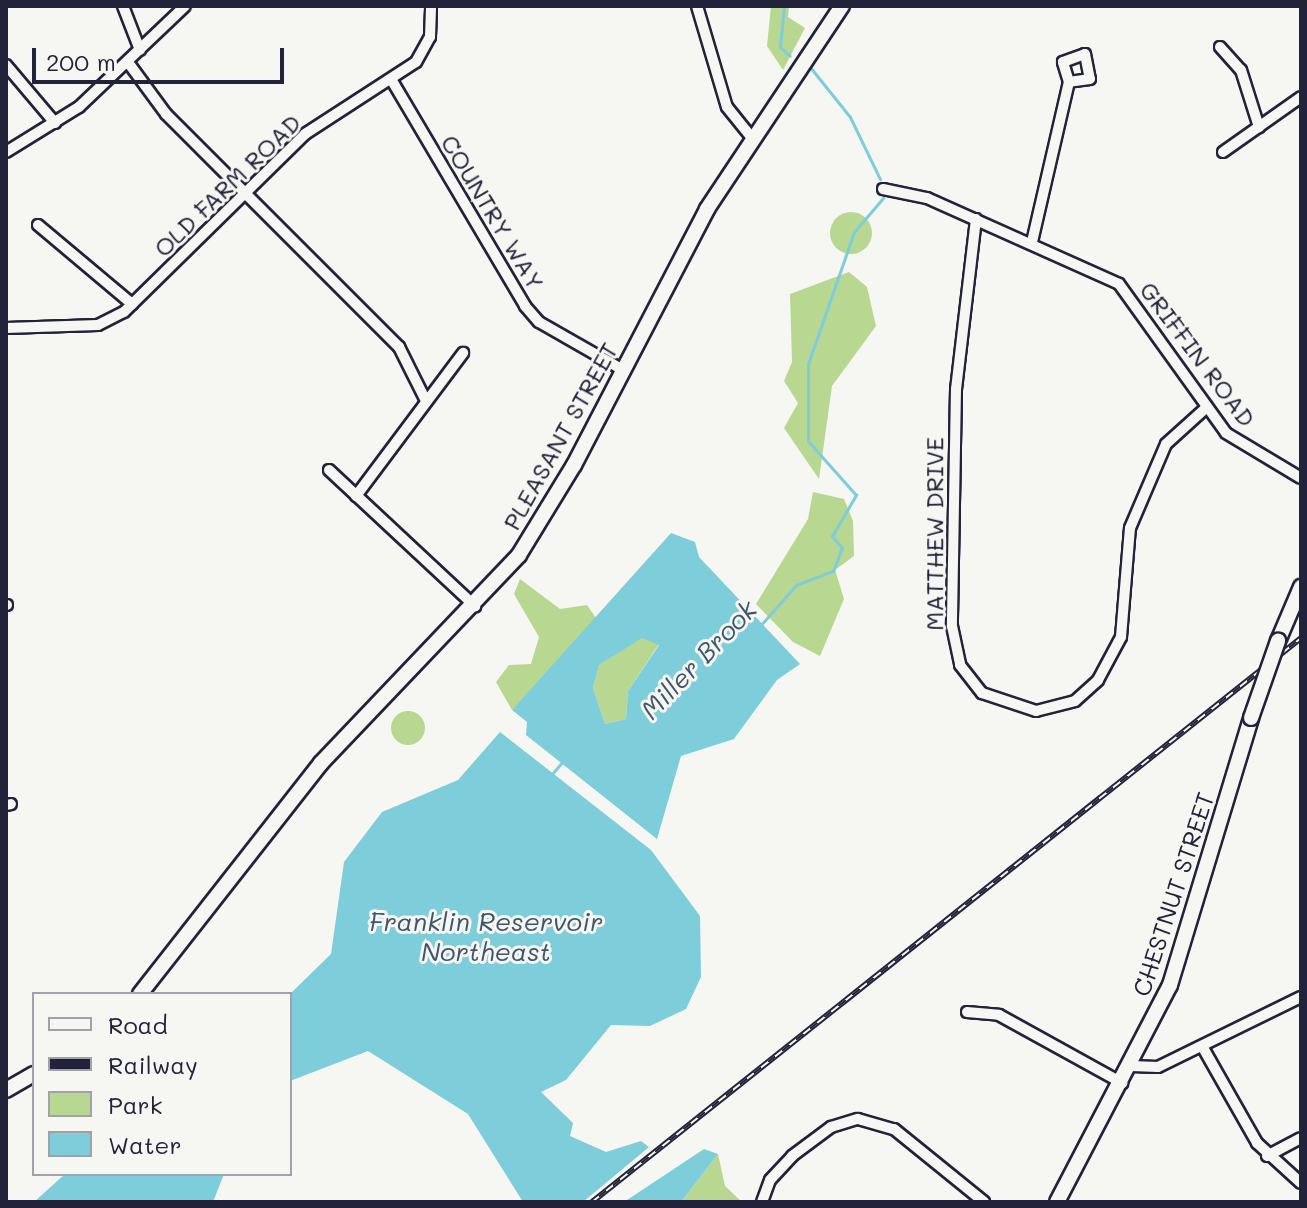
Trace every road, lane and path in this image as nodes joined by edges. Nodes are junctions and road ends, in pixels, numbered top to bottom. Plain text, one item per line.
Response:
1 (123, 6) edge
2 (185, 6) edge
3 (431, 6) edge
4 (697, 6) edge
5 (842, 6) edge
6 (1220, 47) dead end
7 (140, 50) junction
8 (6, 65) edge
9 (130, 65) junction
10 (391, 79) junction
11 (1069, 82) dead end
12 (1301, 97) edge
13 (55, 123) junction
14 (1259, 127) junction
15 (751, 137) junction
16 (6, 152) edge
17 (1223, 152) dead end
18 (883, 189) dead end
19 (242, 193) junction
20 (976, 219) junction
21 (38, 225) dead end
22 (1032, 242) junction
23 (132, 304) junction
24 (6, 328) edge
25 (463, 353) dead end
26 (623, 370) junction
27 (426, 401) junction
28 (1207, 407) junction
29 (329, 470) dead end
30 (1301, 478) edge
31 (356, 496) junction
32 (1301, 587) edge
33 (475, 606) junction
34 (142, 992) edge
35 (1301, 997) edge
36 (967, 1012) dead end
37 (1202, 1046) junction
38 (1131, 1066) junction
39 (32, 1075) edge
40 (1122, 1083) junction
41 (6, 1090) edge
42 (1301, 1138) edge
43 (1267, 1156) junction
44 (1301, 1183) edge
45 (762, 1202) edge
46 (984, 1202) edge
47 (1057, 1202) edge

1 - 7 street
2 - 7 street
3 - 10 street, OLD FARM ROAD
4 - 15 street
5 - 15 street, PLEASANT STREET
6 - 14 street
7 - 9 street
8 - 13 street
9 - 13 street
9 - 19 street
10 - 19 street, OLD FARM ROAD
10 - 26 street, COUNTRY WAY
11 - 22 street
12 - 14 street
13 - 16 street
14 - 17 street
15 - 26 street, PLEASANT STREET
18 - 20 street, GRIFFIN ROAD
19 - 23 street, OLD FARM ROAD
19 - 27 street
20 - 22 street, GRIFFIN ROAD
20 - 28 street, MATTHEW DRIVE
21 - 23 street
22 - 28 street, GRIFFIN ROAD
23 - 24 street, OLD FARM ROAD
25 - 27 street
26 - 33 street, PLEASANT STREET
27 - 31 street
28 - 30 street, GRIFFIN ROAD
29 - 31 street
31 - 33 street
32 - 38 street, CHESTNUT STREET, bridge
33 - 34 street, PLEASANT STREET
35 - 37 street
36 - 40 street
37 - 38 street
37 - 43 street
38 - 40 street, CHESTNUT STREET
39 - 41 street
40 - 47 street, CHESTNUT STREET
42 - 43 street
43 - 44 street
45 - 46 street

